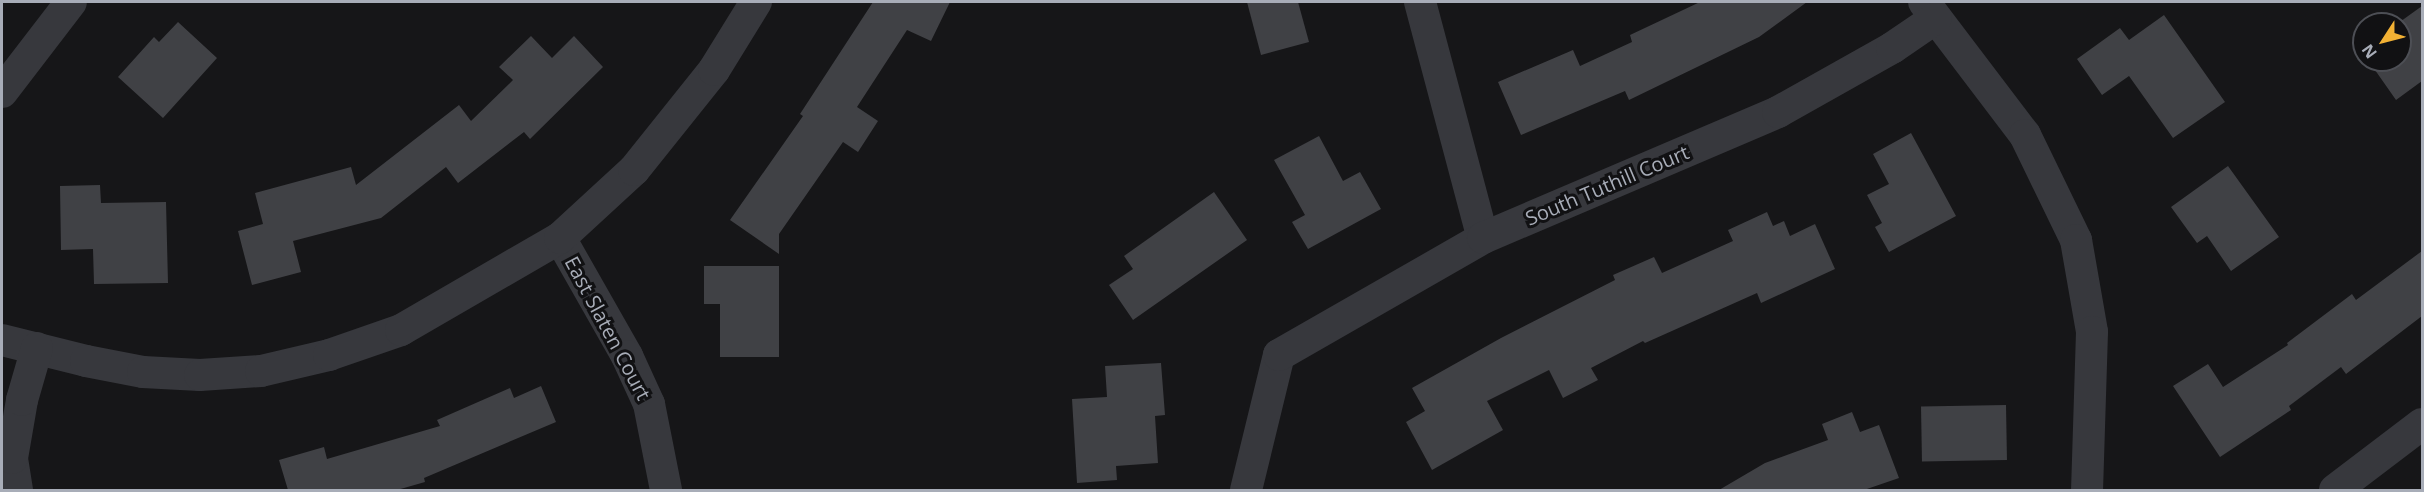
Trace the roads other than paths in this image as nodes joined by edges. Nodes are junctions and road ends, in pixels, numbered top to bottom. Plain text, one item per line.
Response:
1 (71, 2) edge
2 (756, 2) edge
3 (1420, 2) edge
4 (1930, 10) edge
5 (2, 92) edge
6 (1483, 237) junction
7 (560, 238) junction
8 (2, 340) edge
9 (37, 348) junction
10 (2422, 424) edge
11 (17, 490) edge
12 (666, 490) edge
13 (1246, 490) edge
14 (2087, 490) edge
15 (2335, 490) edge

1 - 5 street
2 - 7 street
3 - 6 street
4 - 6 street, South Tuthill Court
4 - 14 street
6 - 13 street, South Tuthill Court
7 - 9 street
7 - 12 street, East Slaten Court
8 - 9 street
9 - 11 street
10 - 15 street

